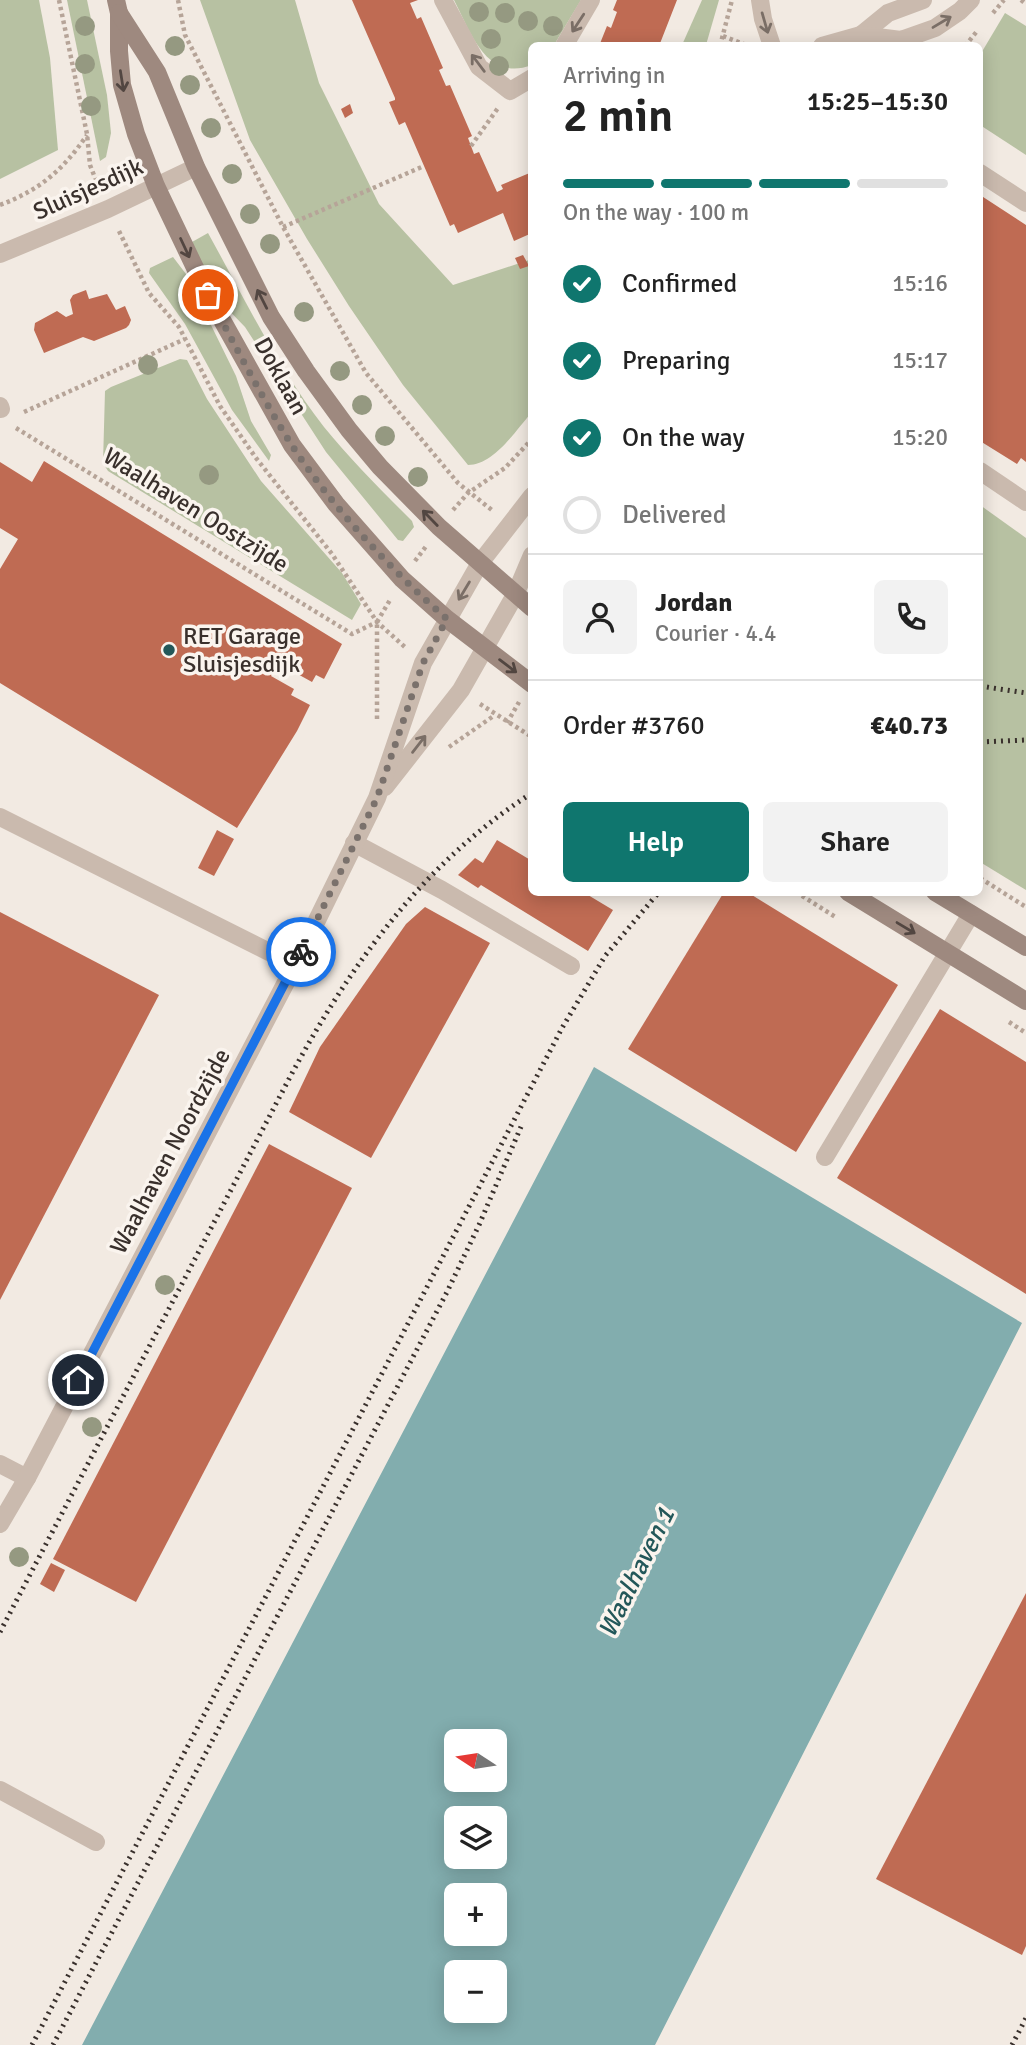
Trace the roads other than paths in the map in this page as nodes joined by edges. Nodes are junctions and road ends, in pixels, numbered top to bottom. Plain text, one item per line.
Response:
1 (443, 0) edge
2 (591, 0) edge
3 (760, 0) edge
4 (923, 0) edge
5 (971, 0) edge
6 (118, 6) edge
7 (863, 40) edge
8 (566, 42) edge
9 (771, 42) edge
10 (528, 81) edge
11 (195, 167) junction
12 (983, 175) edge
13 (156, 186) junction
14 (1026, 203) edge
15 (0, 254) edge
16 (983, 473) edge
17 (528, 501) edge
18 (1026, 502) edge
19 (480, 564) junction
20 (528, 564) edge
21 (515, 595) junction
22 (528, 605) edge
23 (447, 619) junction
24 (485, 649) junction
25 (528, 681) edge
26 (377, 798) junction
27 (0, 817) edge
28 (354, 843) junction
29 (855, 896) edge
30 (942, 896) edge
31 (971, 914) junction
32 (1026, 947) edge
33 (948, 953) junction
34 (295, 965) junction
35 (571, 966) dead end
36 (1026, 1001) edge
37 (825, 1157) dead end
38 (0, 1464) edge
39 (27, 1478) junction
40 (0, 1524) edge
41 (0, 1790) edge
42 (96, 1842) dead end

10 -> 1 street
2 -> 8 street
3 -> 9 street
4 - 7 street
7 -> 5 street
6 - 11 main road, Doklaan
6 -> 13 main road, Doklaan
11 - 13 street, Sluisjesdijk
19 -> 11 main road, Doklaan
12 - 14 street
13 - 15 street, Sluisjesdijk
13 -> 23 main road, Doklaan
16 - 18 street
17 - 19 street, Waalhaven Noordzijde
19 - 21 main road, Doklaan
19 -> 23 street, Waalhaven Noordzijde
20 - 21 street, Waalhaven Noordzijde
21 - 22 main road
21 - 24 street, Waalhaven Noordzijde
23 - 24 main road, Doklaan
23 - 26 street, Waalhaven Noordzijde
24 -> 25 main road
26 -> 24 street, Waalhaven Noordzijde
26 - 28 street, Waalhaven Noordzijde
27 - 34 street
28 - 34 street, Waalhaven Noordzijde
28 - 35 street
29 -> 33 main road
30 - 31 main road
31 - 32 main road
31 - 33 street
33 - 36 main road
33 - 37 street
34 - 39 street, Waalhaven Noordzijde
38 - 39 street
39 - 40 street, Waalhaven Noordzijde
41 - 42 street

